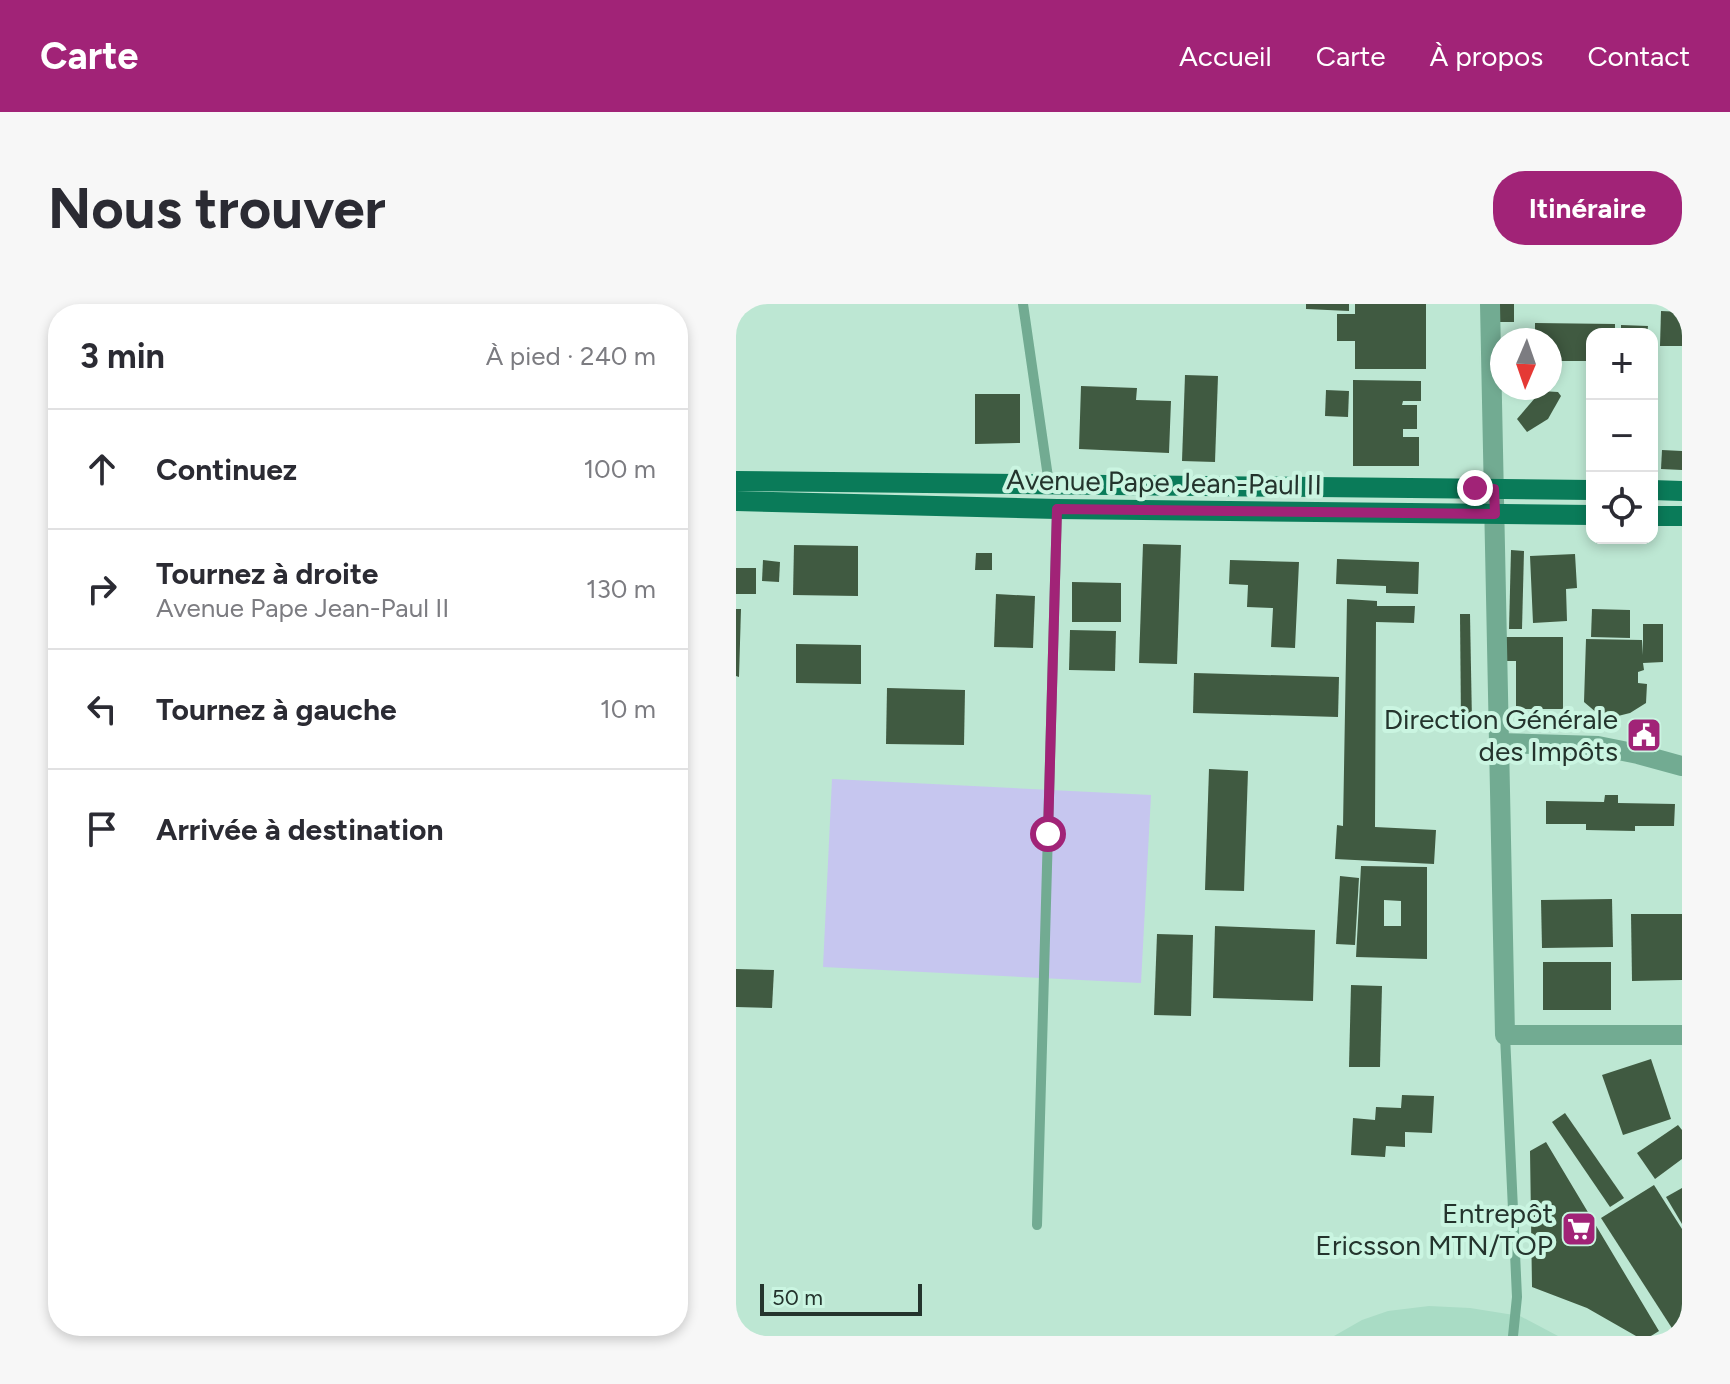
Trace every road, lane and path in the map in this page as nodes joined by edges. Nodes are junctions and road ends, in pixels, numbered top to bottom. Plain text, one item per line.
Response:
1 (1023, 304) edge
2 (1490, 304) edge
3 (736, 481) edge
4 (1049, 484) junction
5 (1494, 489) junction
6 (1586, 490) edge
7 (1658, 490) edge
8 (1682, 491) edge
9 (736, 501) edge
10 (1057, 509) junction
11 (1495, 514) junction
12 (1586, 515) edge
13 (1658, 516) edge
14 (1682, 516) edge
15 (1499, 743) junction
16 (1682, 766) edge
17 (1505, 1035) junction
18 (1682, 1035) edge
19 (1037, 1225) dead end
20 (1513, 1336) edge

1 - 4 lane
2 - 5 street
3 - 4 main road, Avenue Pape Jean-Paul II
4 - 5 main road, Avenue Pape Jean-Paul II
5 - 6 main road, Avenue Pape Jean-Paul II
5 - 11 street
7 - 8 main road
9 - 10 main road, Avenue Pape Jean-Paul II
10 - 11 main road, Avenue Pape Jean-Paul II
10 - 19 lane
11 - 12 main road, Avenue Pape Jean-Paul II
11 - 15 street
13 - 14 main road
15 - 16 street
15 - 17 street
17 - 18 street
17 - 20 lane

